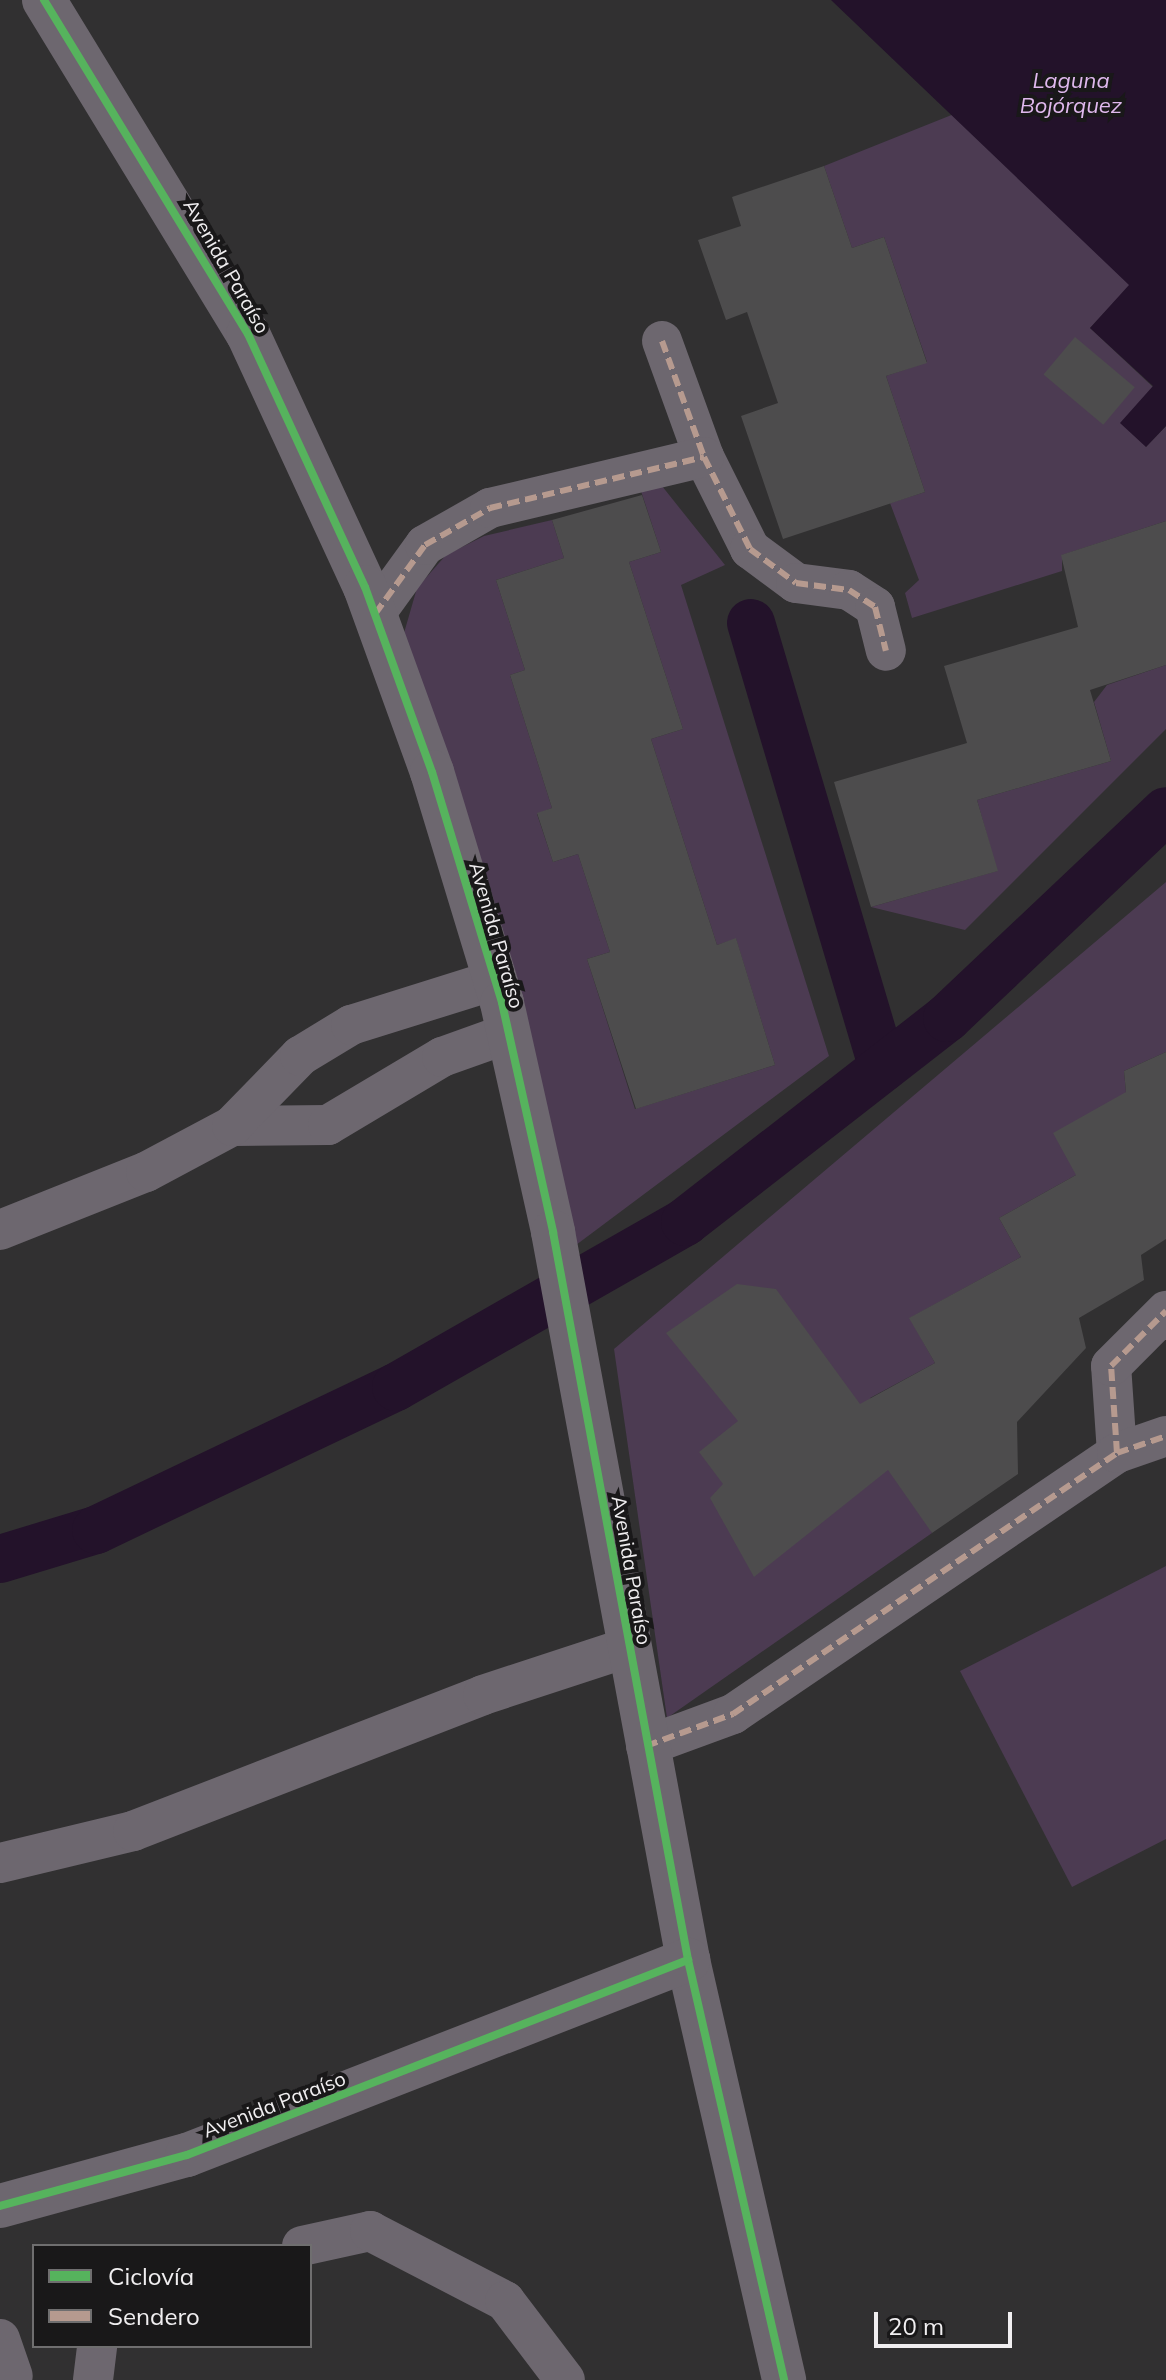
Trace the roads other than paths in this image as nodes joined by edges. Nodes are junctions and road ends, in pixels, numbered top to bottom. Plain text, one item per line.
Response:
1 (44, 0) edge
2 (662, 341) dead end
3 (704, 457) junction
4 (375, 614) junction
5 (886, 651) dead end
6 (495, 980) junction
7 (509, 1033) junction
8 (232, 1126) junction
9 (0, 1230) edge
10 (1166, 1311) edge
11 (1166, 1436) edge
12 (1117, 1453) junction
13 (629, 1647) junction
14 (646, 1746) junction
15 (0, 1863) edge
16 (688, 1960) junction
17 (0, 2206) edge
18 (311, 2244) edge
19 (0, 2339) edge
20 (97, 2348) edge
21 (9, 2377) edge
22 (93, 2380) edge
23 (565, 2380) edge
24 (784, 2380) edge

1 - 4 street, Avenida Paraíso
2 - 3 street
3 - 4 street
3 - 5 street
4 - 6 street, Avenida Paraíso
6 - 7 street, Avenida Paraíso
6 - 8 street
7 - 8 street
7 - 13 street, Avenida Paraíso
8 - 9 street
10 - 12 street
11 - 12 street
12 - 14 street
13 - 14 street, Avenida Paraíso
13 - 15 street
14 - 16 street, Avenida Paraíso
16 - 17 street, Avenida Paraíso
16 - 24 street, Avenida Paraíso
18 - 23 street
19 - 21 street
20 - 22 street

